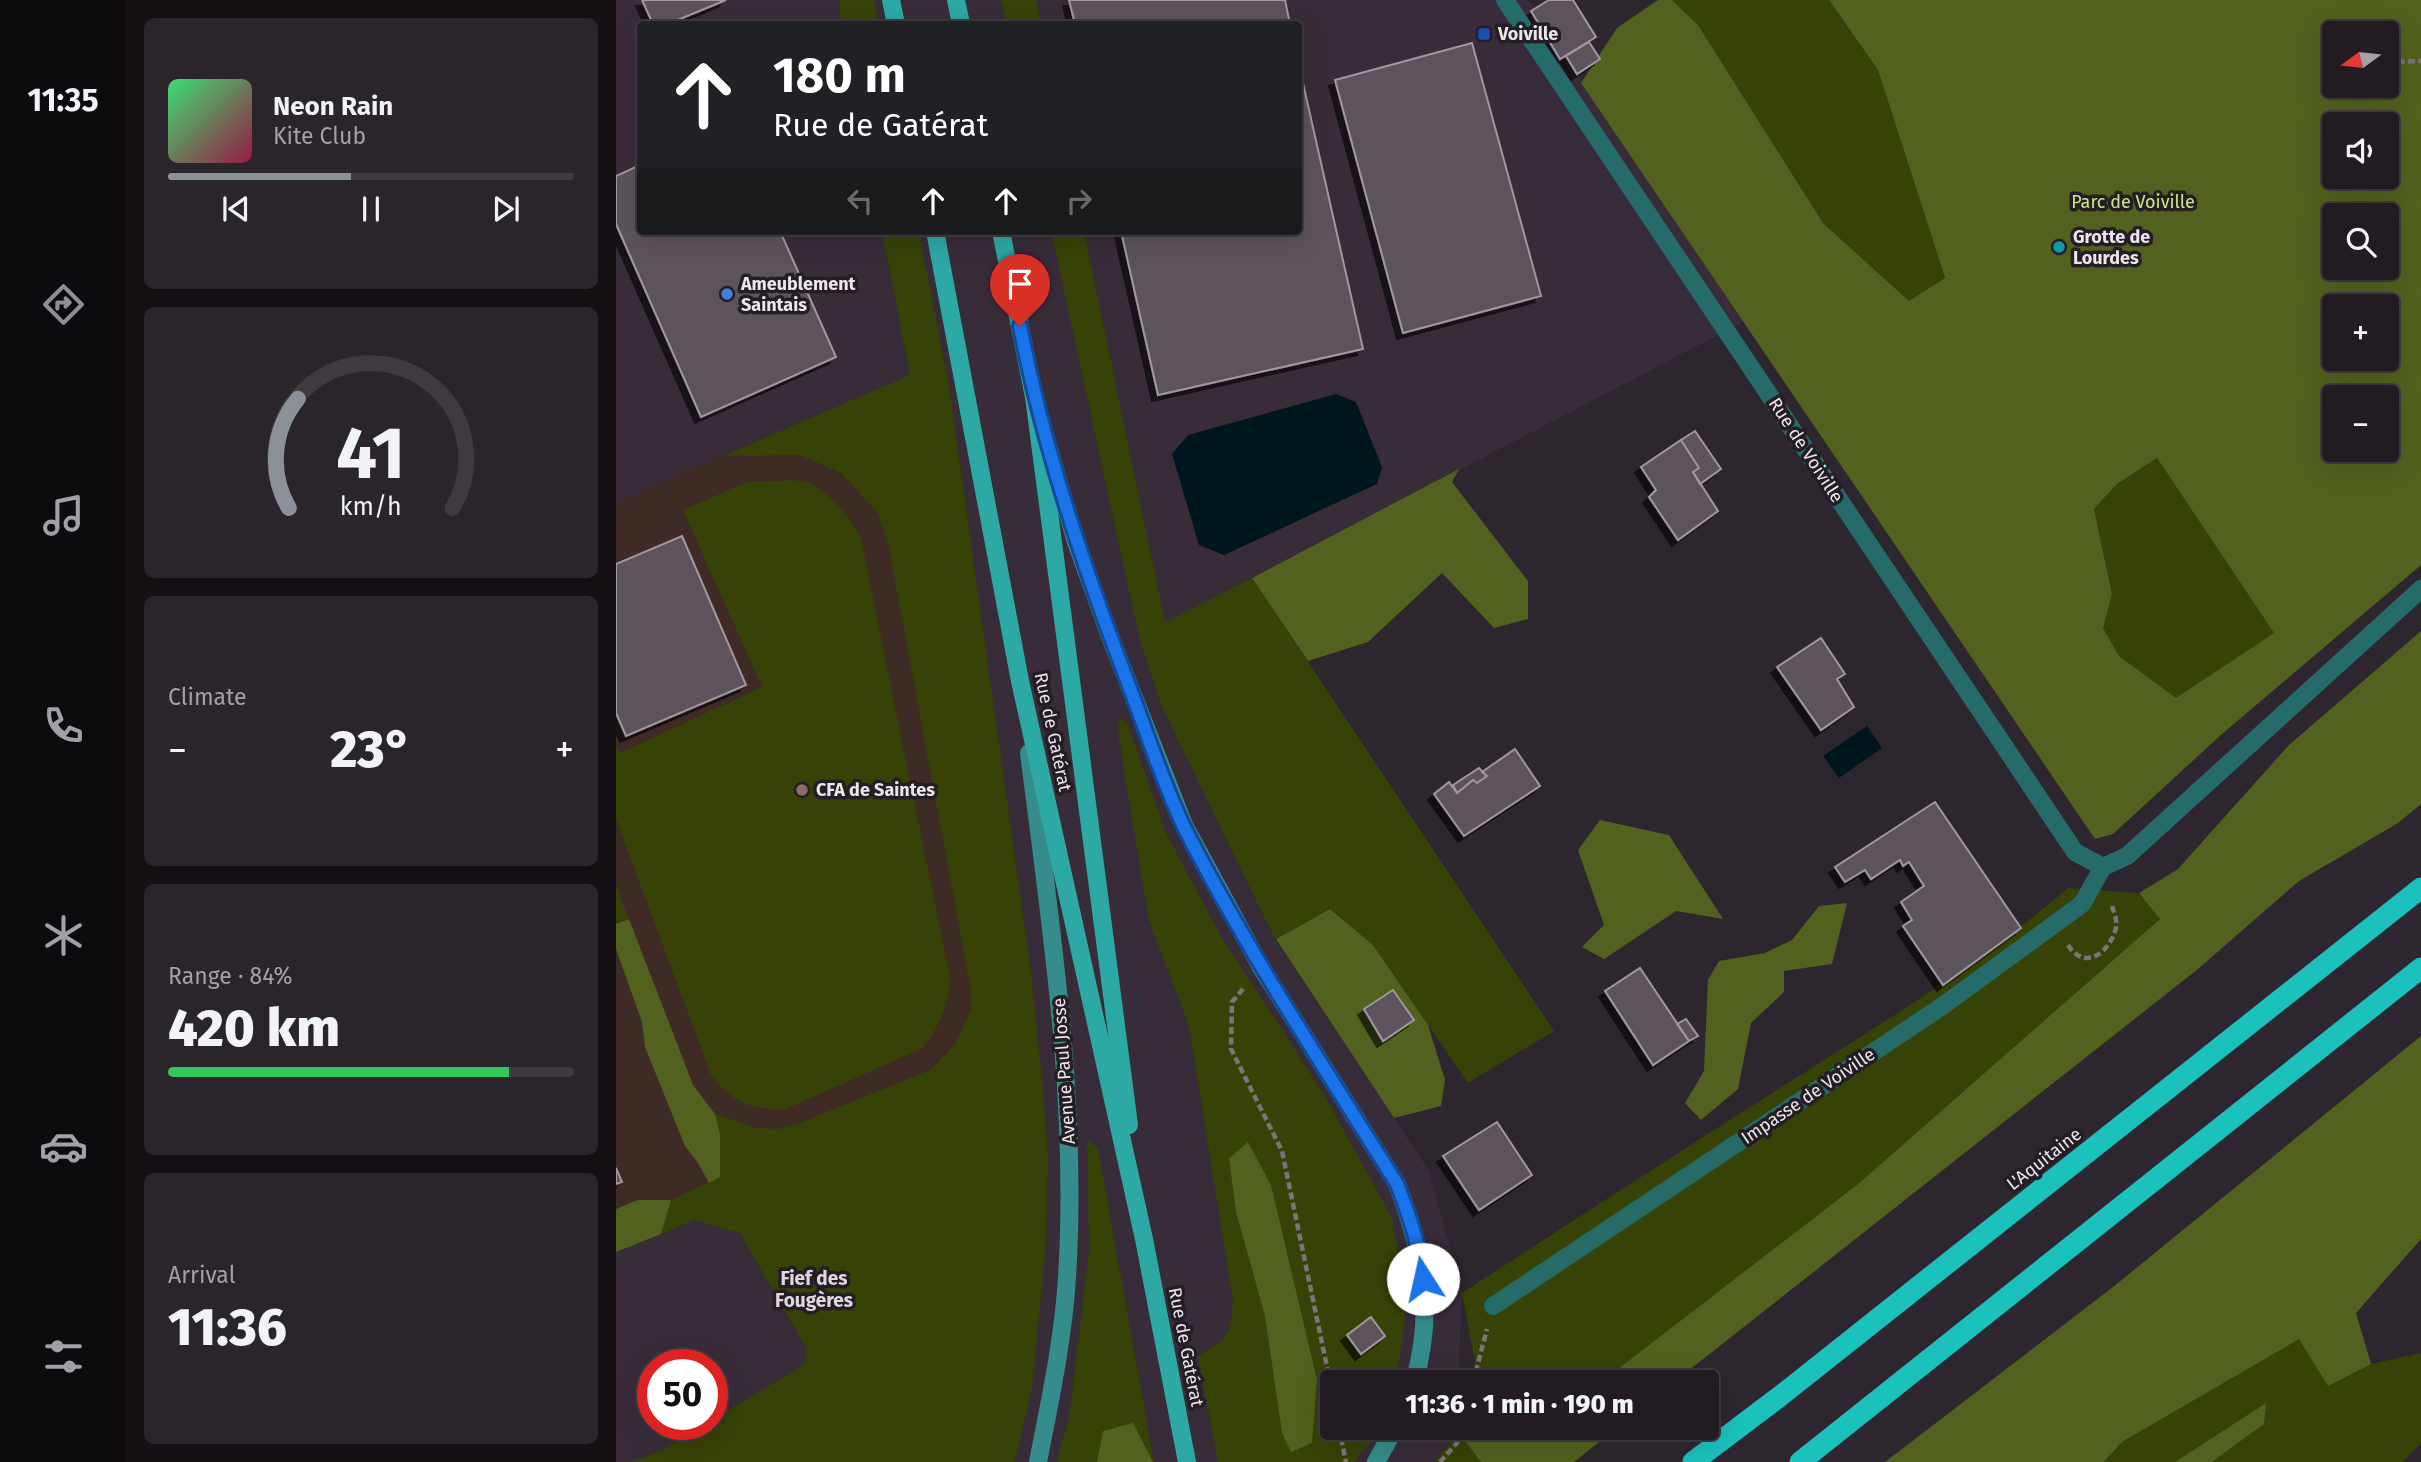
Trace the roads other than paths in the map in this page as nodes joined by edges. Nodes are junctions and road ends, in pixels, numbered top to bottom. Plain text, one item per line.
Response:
1 (891, 0) edge
2 (956, 0) edge
3 (1505, 0) edge
4 (895, 21) edge
5 (960, 21) edge
6 (936, 235) edge
7 (1002, 235) edge
8 (1034, 397) junction
9 (2421, 589) edge
10 (1020, 681) junction
11 (2103, 867) junction
12 (2421, 888) edge
13 (2421, 968) edge
14 (1144, 1239) junction
15 (1493, 1306) road end
16 (1417, 1370) edge
17 (1388, 1440) edge
18 (1038, 1462) edge
19 (1187, 1462) edge
20 (1376, 1462) edge
21 (1693, 1462) edge
22 (1800, 1462) edge

1 - 4 main road
2 - 5 main road
3 - 11 street, Rue de Voiville
6 - 10 main road, Rue de Gatérat
7 - 8 main road, Rue de Gatérat
8 - 14 main road, Rue de Gatérat
8 - 16 main road
9 - 11 street
10 - 14 main road, Rue de Gatérat
10 - 18 main road, Avenue Paul Josse
11 - 15 street, Impasse de Voiville
12 - 21 highway, L'Aquitaine
13 - 22 highway
14 - 19 main road, Rue de Gatérat
17 - 20 main road

